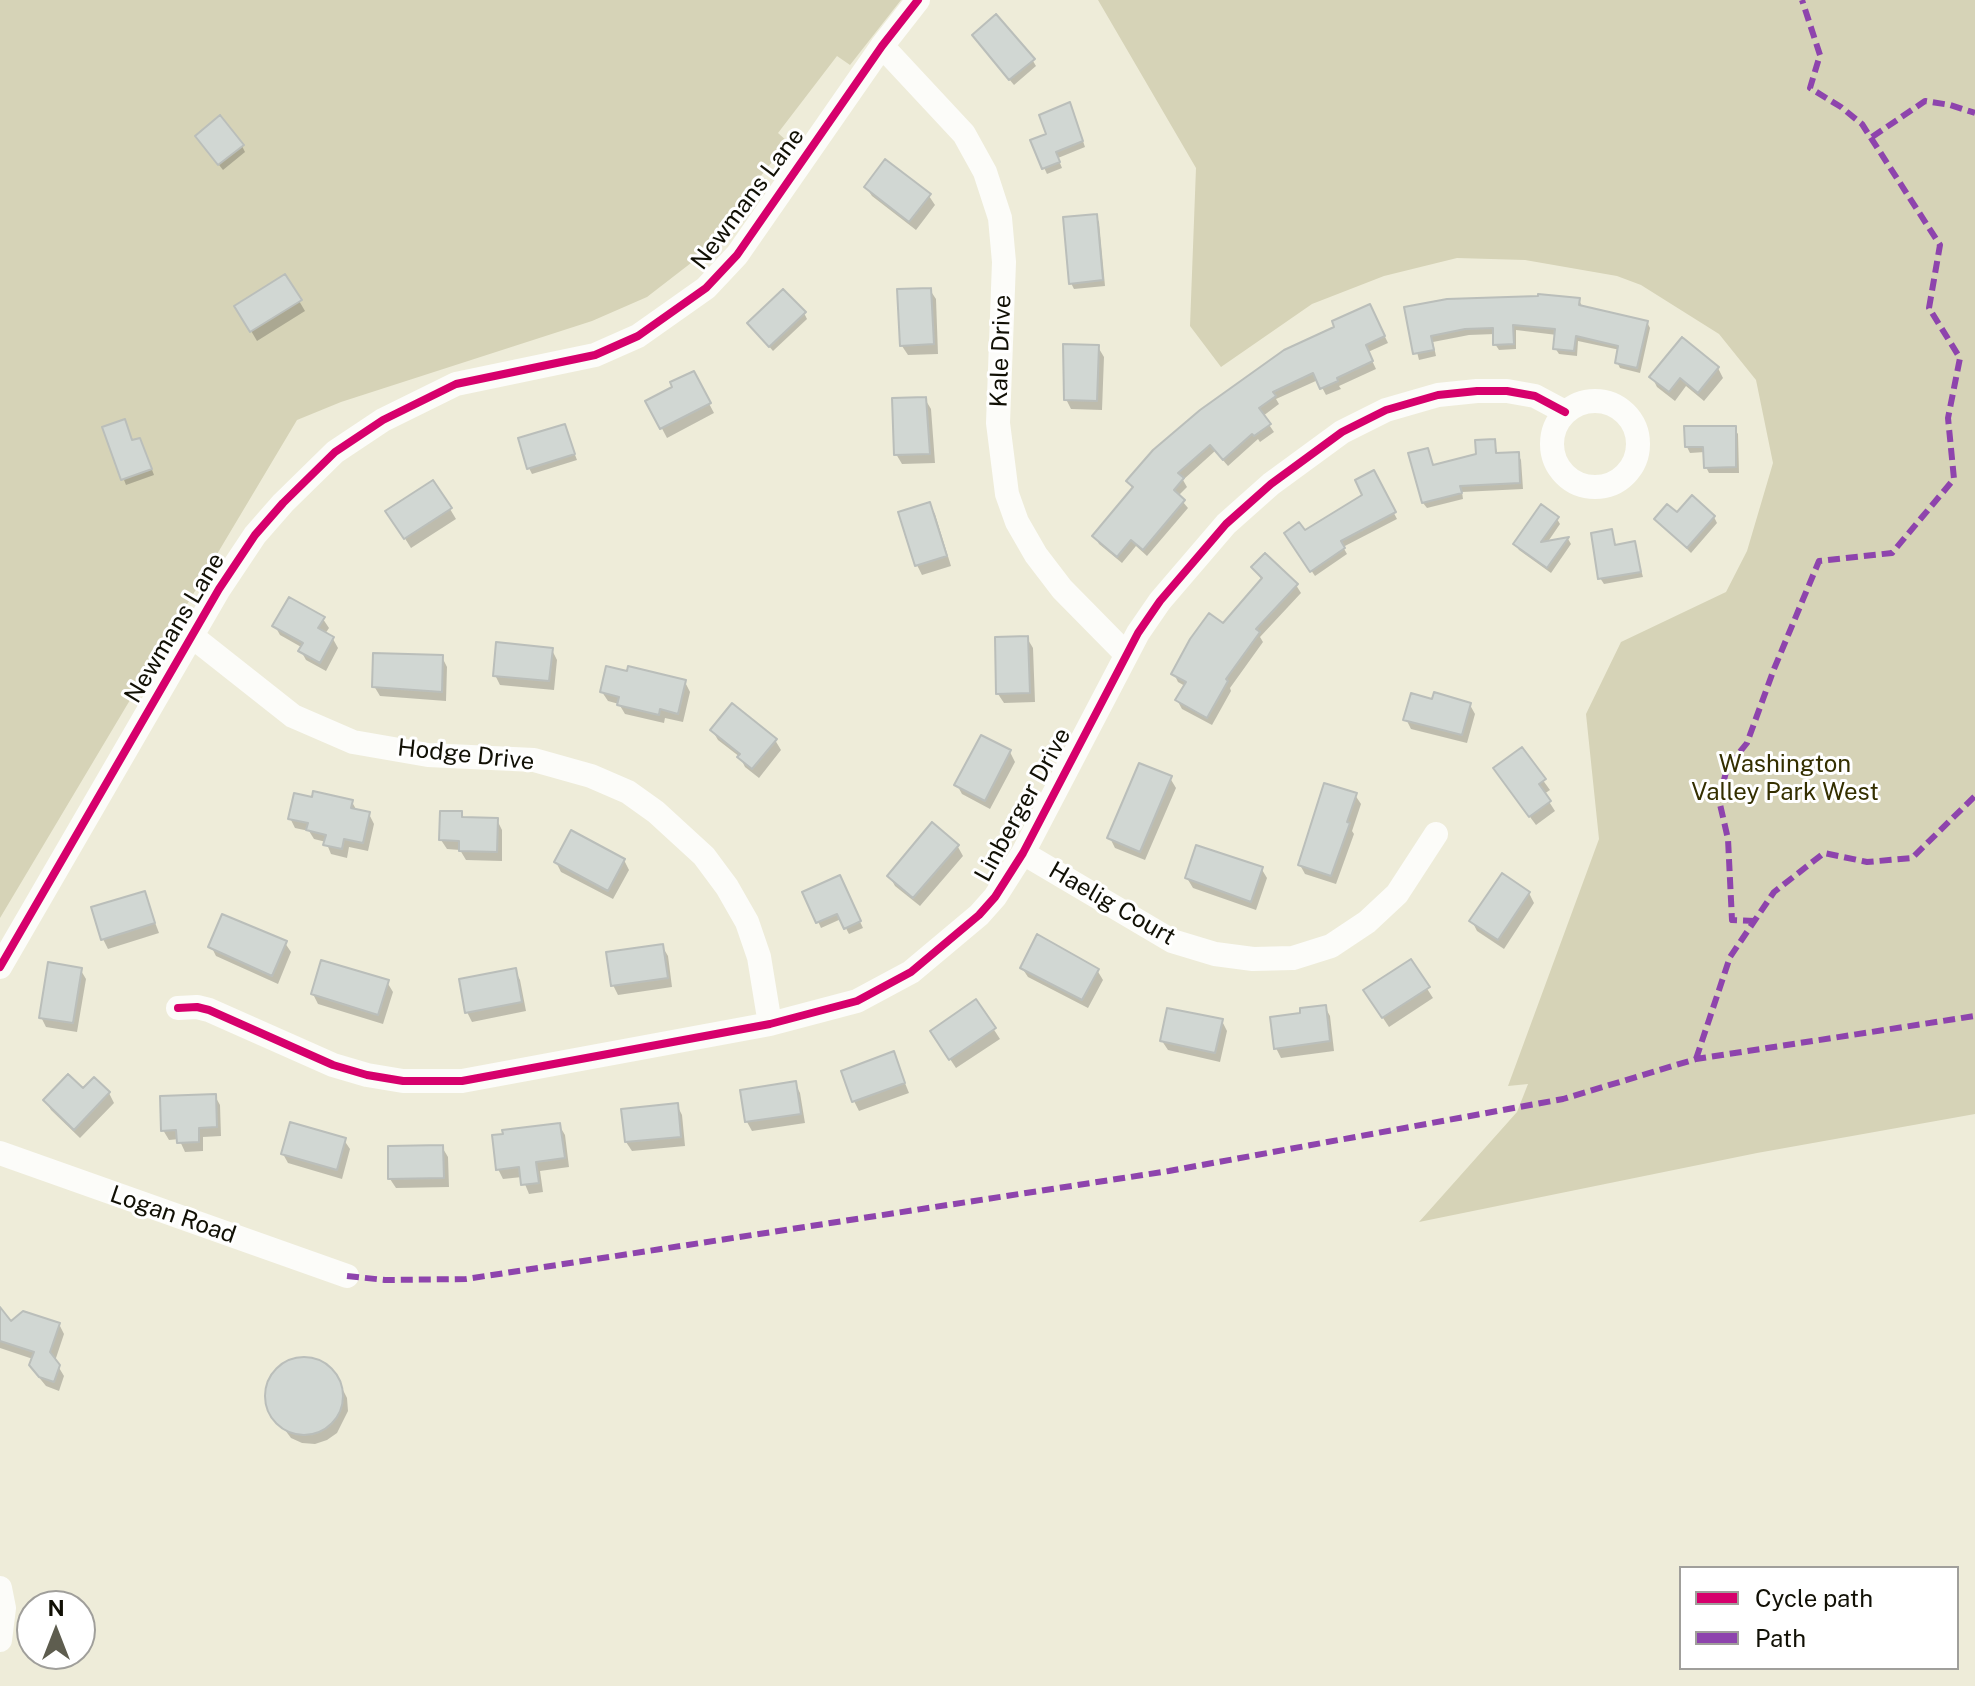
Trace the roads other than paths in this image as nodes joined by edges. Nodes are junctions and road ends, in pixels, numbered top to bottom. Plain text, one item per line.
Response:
1 (918, 0) edge
2 (882, 46) junction
3 (1565, 412) dead end
4 (193, 637) junction
5 (1126, 654) junction
6 (1436, 834) dead end
7 (1023, 853) junction
8 (0, 967) edge
9 (178, 1008) dead end
10 (770, 1024) junction
11 (0, 1153) edge
12 (347, 1276) dead end
13 (0, 1588) edge
14 (0, 1640) edge

1 - 2 street, Newmans Lane
2 - 4 street, Newmans Lane
2 - 5 street, Kale Drive
3 - 5 street, Linberger Drive
4 - 8 street, Newmans Lane
4 - 10 street, Hodge Drive
5 - 7 street, Linberger Drive
6 - 7 street, Haelig Court
7 - 10 street, Linberger Drive
9 - 10 street, Linberger Drive
11 - 12 street, Logan Road
13 - 14 street

